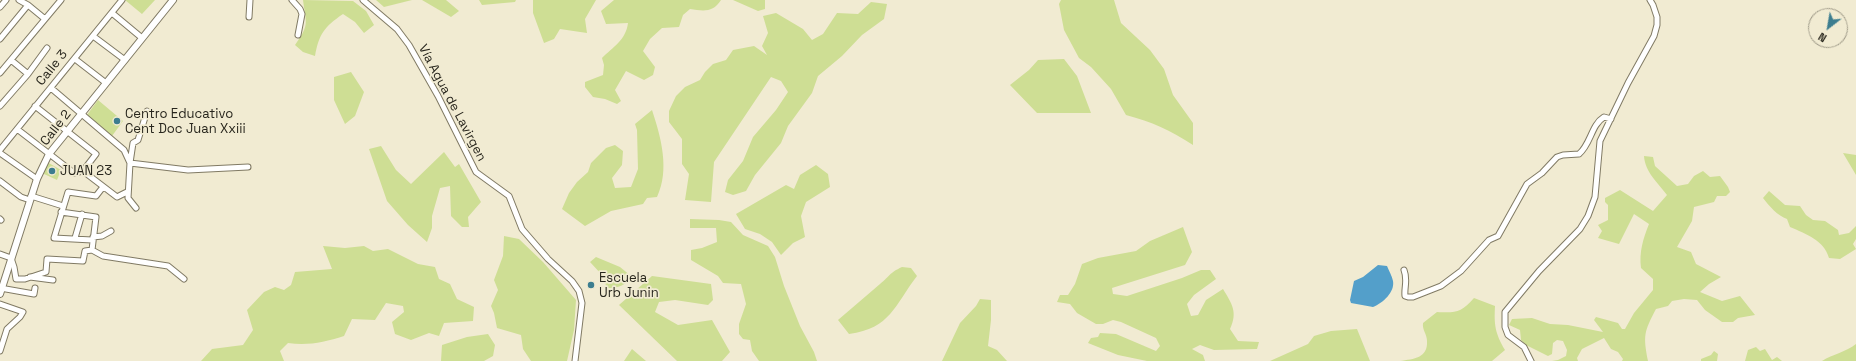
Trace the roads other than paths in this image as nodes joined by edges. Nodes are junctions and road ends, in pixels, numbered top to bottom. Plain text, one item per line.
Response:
1 (6, 0) edge
2 (18, 0) edge
3 (61, 0) edge
4 (122, 0) edge
5 (173, 0) edge
6 (250, 0) edge
7 (292, 0) edge
8 (363, 0) edge
9 (1650, 0) edge
10 (28, 5) junction
11 (0, 7) edge
12 (112, 13) junction
13 (249, 17) dead end
14 (44, 19) junction
15 (298, 35) dead end
16 (93, 36) junction
17 (142, 38) junction
18 (0, 39) edge
19 (47, 48) dead end
20 (75, 59) junction
21 (11, 60) junction
22 (125, 60) junction
23 (0, 73) edge
24 (28, 74) junction
25 (106, 83) junction
26 (51, 88) junction
27 (0, 106) edge
28 (35, 106) junction
29 (147, 111) dead end
30 (82, 113) junction
31 (1611, 119) junction
32 (17, 129) junction
33 (67, 131) junction
34 (0, 151) edge
35 (49, 154) junction
36 (130, 164) junction
37 (248, 167) dead end
38 (83, 171) junction
39 (37, 179) junction
40 (0, 181) edge
41 (102, 187) junction
42 (127, 192) junction
43 (31, 198) junction
44 (63, 206) junction
45 (136, 208) dead end
46 (61, 212) junction
47 (82, 214) junction
48 (111, 231) dead end
49 (75, 238) junction
50 (93, 238) junction
51 (92, 250) junction
52 (0, 254) edge
53 (11, 258) junction
54 (1404, 270) dead end
55 (29, 277) junction
56 (184, 279) dead end
57 (53, 280) dead end
58 (35, 288) dead end
59 (1, 290) edge
60 (0, 304) edge
61 (0, 351) edge
62 (575, 361) edge
63 (1531, 361) edge

1 - 11 street
2 - 10 street
3 - 14 street
4 - 12 street, Calle 3
5 - 17 street, Calle 2
6 - 13 street
7 - 15 street
8 - 62 street, Vía Agua de Lavirgen
9 - 31 street
10 - 14 street
10 - 18 street
12 - 16 street, Calle 3
12 - 17 street
14 - 21 street
16 - 20 street, Calle 3
16 - 22 street
17 - 22 street, Calle 2
19 - 24 street
20 - 25 street
20 - 26 street, Calle 3
21 - 23 street
21 - 24 street
22 - 25 street, Calle 2
24 - 27 street
25 - 30 street, Calle 2
26 - 28 street, Calle 3
26 - 30 street
28 - 32 street, Calle 3
28 - 33 street
29 - 36 street
30 - 33 street, Calle 2
30 - 36 street
31 - 54 street
31 - 63 street
32 - 34 street, Calle 3
32 - 35 street
33 - 35 street, Calle 2
33 - 38 street
34 - 39 street
35 - 38 street
35 - 39 street, Calle 2
36 - 37 street
36 - 42 street
38 - 41 street
39 - 43 street, Calle 2
40 - 43 street
41 - 42 street
41 - 44 street
42 - 45 street
43 - 44 street
43 - 53 street, Calle 2
44 - 46 street
46 - 47 street
46 - 49 street
47 - 49 street
47 - 50 street
48 - 50 street
49 - 50 street
50 - 51 street
51 - 55 street
51 - 56 street
52 - 53 street
53 - 55 street
53 - 59 street, Calle 2
55 - 57 street
58 - 59 street
60 - 61 street

